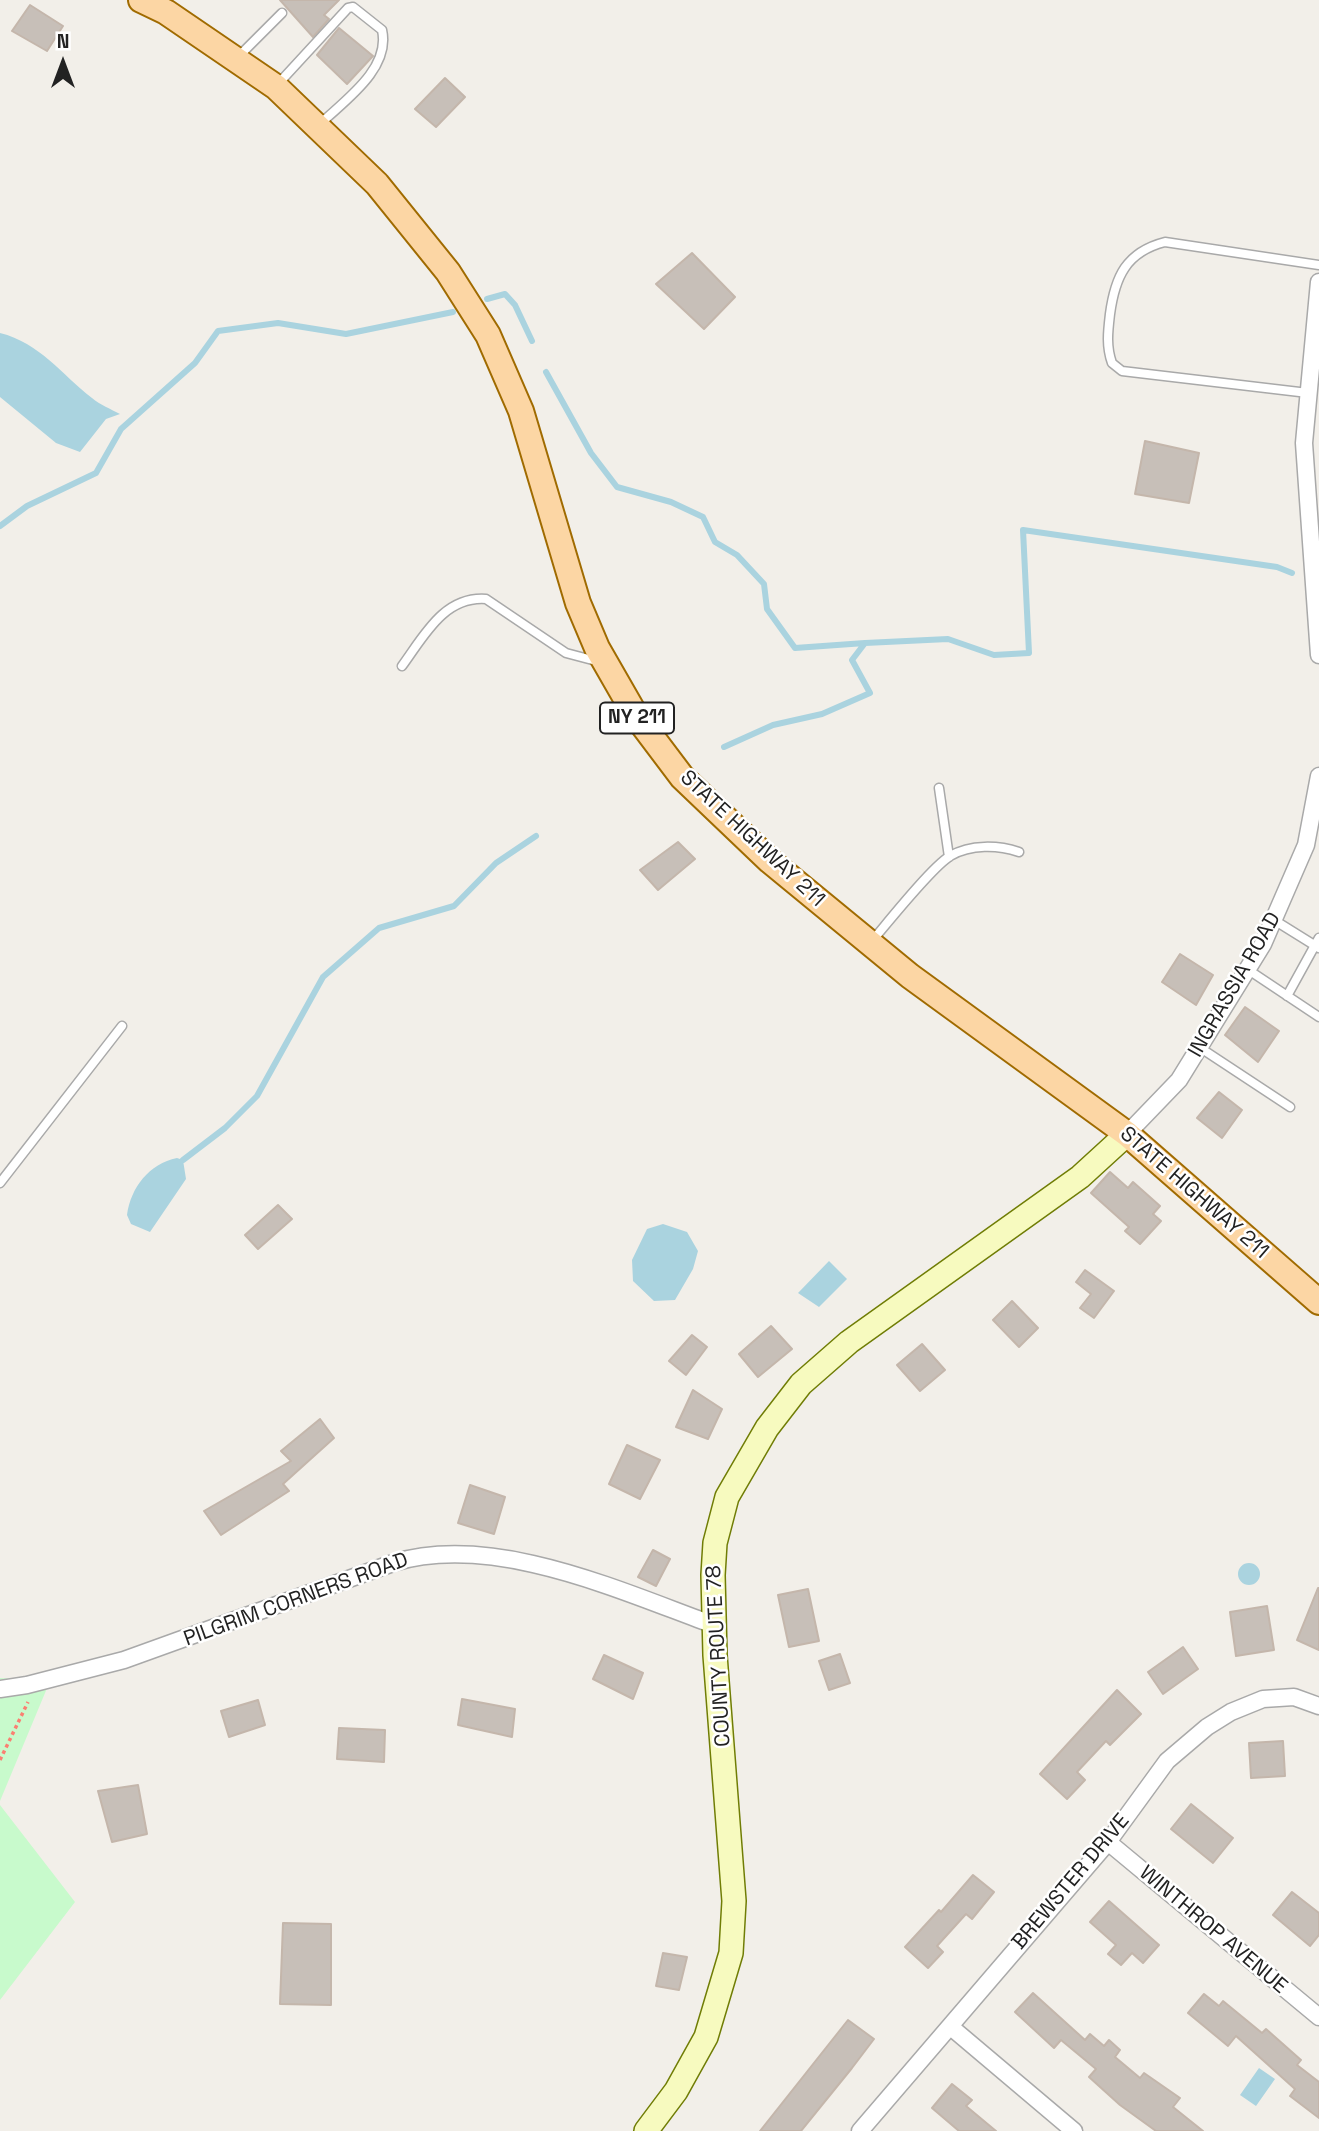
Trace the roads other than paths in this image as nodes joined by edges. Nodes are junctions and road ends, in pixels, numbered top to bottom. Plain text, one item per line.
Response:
1 (141, 0) edge
2 (282, 13) dead end
3 (237, 58) junction
4 (276, 87) junction
5 (317, 127) junction
6 (1319, 265) edge
7 (1319, 282) edge
8 (1308, 393) junction
9 (1314, 539) edge
10 (1319, 655) edge
11 (606, 664) junction
12 (402, 666) dead end
13 (1319, 776) edge
14 (939, 788) dead end
15 (1020, 852) dead end
16 (949, 857) junction
17 (1274, 920) junction
18 (870, 943) junction
19 (1318, 944) edge
20 (1247, 970) junction
21 (1287, 996) junction
22 (1319, 1017) edge
23 (122, 1026) dead end
24 (1199, 1047) junction
25 (1290, 1107) dead end
26 (1128, 1134) junction
27 (0, 1183) edge
28 (1319, 1302) edge
29 (714, 1625) junction
30 (0, 1689) edge
31 (1319, 1706) edge
32 (1108, 1842) junction
33 (1319, 2017) edge
34 (952, 2028) junction
35 (646, 2131) edge
36 (860, 2131) edge
37 (1074, 2131) edge

1 - 3 main road, STATE HIGHWAY 211 / NY 211
2 - 3 lane
3 - 4 main road, STATE HIGHWAY 211 / NY 211
4 - 5 main road, STATE HIGHWAY 211 / NY 211
4 - 5 lane
5 - 11 main road, STATE HIGHWAY 211 / NY 211
6 - 8 lane
7 - 8 street
8 - 9 street
9 - 10 street
11 - 12 lane
11 - 18 main road, STATE HIGHWAY 211 / NY 211
13 - 17 street, INGRASSIA ROAD
14 - 16 lane
15 - 16 lane
16 - 18 lane
17 - 19 lane
17 - 20 street, INGRASSIA ROAD
18 - 26 main road, STATE HIGHWAY 211 / NY 211
19 - 21 lane
20 - 21 lane
20 - 24 street, INGRASSIA ROAD
21 - 22 lane
23 - 27 lane
24 - 25 lane
24 - 26 street, INGRASSIA ROAD
26 - 28 main road, STATE HIGHWAY 211 / NY 211
26 - 29 street, COUNTY ROUTE 78
29 - 30 street, PILGRIM CORNERS ROAD
29 - 35 street, COUNTY ROUTE 78
31 - 32 street, BREWSTER DRIVE
32 - 33 street, WINTHROP AVENUE
32 - 34 street, BREWSTER DRIVE
34 - 36 street, BREWSTER DRIVE
34 - 37 street

